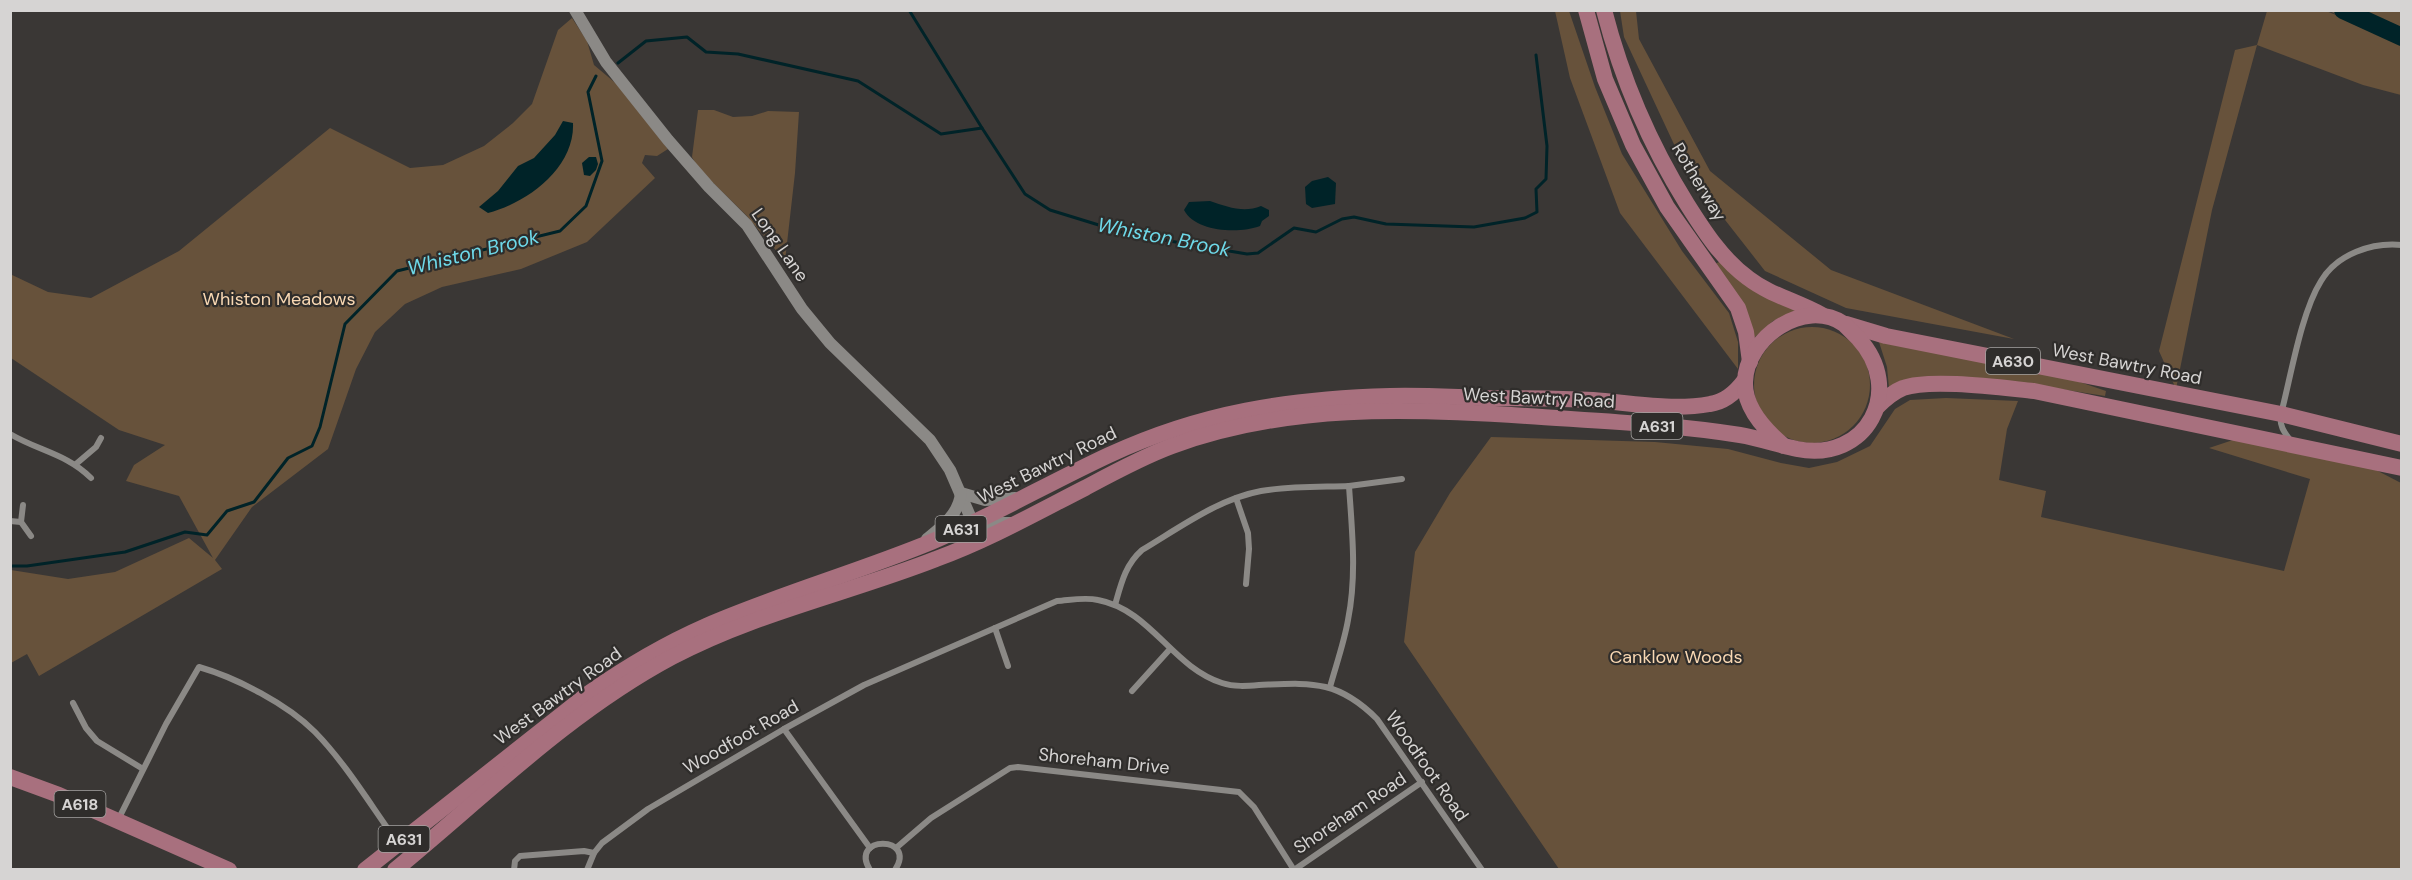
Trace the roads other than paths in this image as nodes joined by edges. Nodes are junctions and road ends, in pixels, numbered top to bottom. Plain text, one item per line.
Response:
1 (575, 10) edge
2 (1586, 10) edge
3 (1604, 10) edge
4 (2402, 245) edge
5 (1828, 318) junction
6 (1845, 324) junction
7 (1750, 363) junction
8 (1744, 381) junction
9 (1622, 402) junction
10 (1877, 407) junction
11 (2281, 414) junction
12 (1648, 424) junction
13 (10, 434) edge
14 (101, 438) dead end
15 (2402, 444) edge
16 (1784, 446) junction
17 (2295, 446) junction
18 (76, 464) junction
19 (2402, 468) edge
20 (92, 478) dead end
21 (1402, 479) dead end
22 (1349, 486) junction
23 (961, 493) junction
24 (1028, 496) junction
25 (1236, 498) junction
26 (23, 504) dead end
27 (1027, 518) junction
28 (10, 521) edge
29 (21, 522) junction
30 (973, 523) junction
31 (31, 536) dead end
32 (915, 548) junction
33 (1246, 584) dead end
34 (1115, 605) junction
35 (995, 628) junction
36 (1170, 649) junction
37 (1008, 666) dead end
38 (1330, 687) junction
39 (1132, 691) dead end
40 (73, 703) dead end
41 (784, 729) junction
42 (143, 769) junction
43 (10, 777) edge
44 (1422, 782) junction
45 (118, 820) junction
46 (399, 843) junction
47 (870, 848) junction
48 (896, 848) junction
49 (594, 853) junction
50 (870, 869) edge
51 (229, 870) edge
52 (365, 870) edge
53 (395, 870) edge
54 (514, 870) edge
55 (587, 870) edge
56 (895, 870) edge
57 (1294, 870) edge
58 (1482, 870) edge

1 - 23 street, Long Lane
2 - 7 main road, Rotherway
3 - 5 main road, Rotherway
4 - 11 street
5 - 6 main road
5 - 7 main road
6 - 10 main road
6 - 11 main road, West Bawtry Road / A630
7 - 8 main road
8 - 9 main road, West Bawtry Road / A631
8 - 16 main road
9 - 12 main road, West Bawtry Road / A631
9 - 24 main road, West Bawtry Road / A631
10 - 16 main road
10 - 17 main road, A630
11 - 15 main road, West Bawtry Road / A630
11 - 17 street
12 - 16 main road, West Bawtry Road / A631
12 - 27 main road, West Bawtry Road / A631
13 - 18 street
14 - 18 street
17 - 19 main road, A630
18 - 20 street
21 - 22 street
22 - 25 street
22 - 38 street
23 - 24 street
23 - 30 street, Long Lane
23 - 32 street, A631
24 - 30 main road, West Bawtry Road / A631
25 - 33 street
25 - 34 street
26 - 29 street
27 - 30 street, A631
27 - 53 main road, West Bawtry Road / A631
28 - 29 street
29 - 31 street
30 - 32 main road, West Bawtry Road / A631
32 - 46 main road, West Bawtry Road / A631
34 - 35 street, Woodfoot Road
34 - 36 street, Woodfoot Road
35 - 37 street
35 - 41 street, Woodfoot Road
36 - 38 street, Woodfoot Road
36 - 39 street
38 - 44 street, Woodfoot Road
40 - 42 street
41 - 47 street
41 - 49 street, Woodfoot Road
42 - 45 street
42 - 46 street
43 - 45 main road, A618
44 - 57 street, Shoreham Road
44 - 58 street, Woodfoot Road
45 - 51 main road, A618
46 - 52 main road, West Bawtry Road / A631
47 - 48 street
47 - 50 street
48 - 56 street
48 - 57 street, Shoreham Drive
49 - 54 street
49 - 55 street

